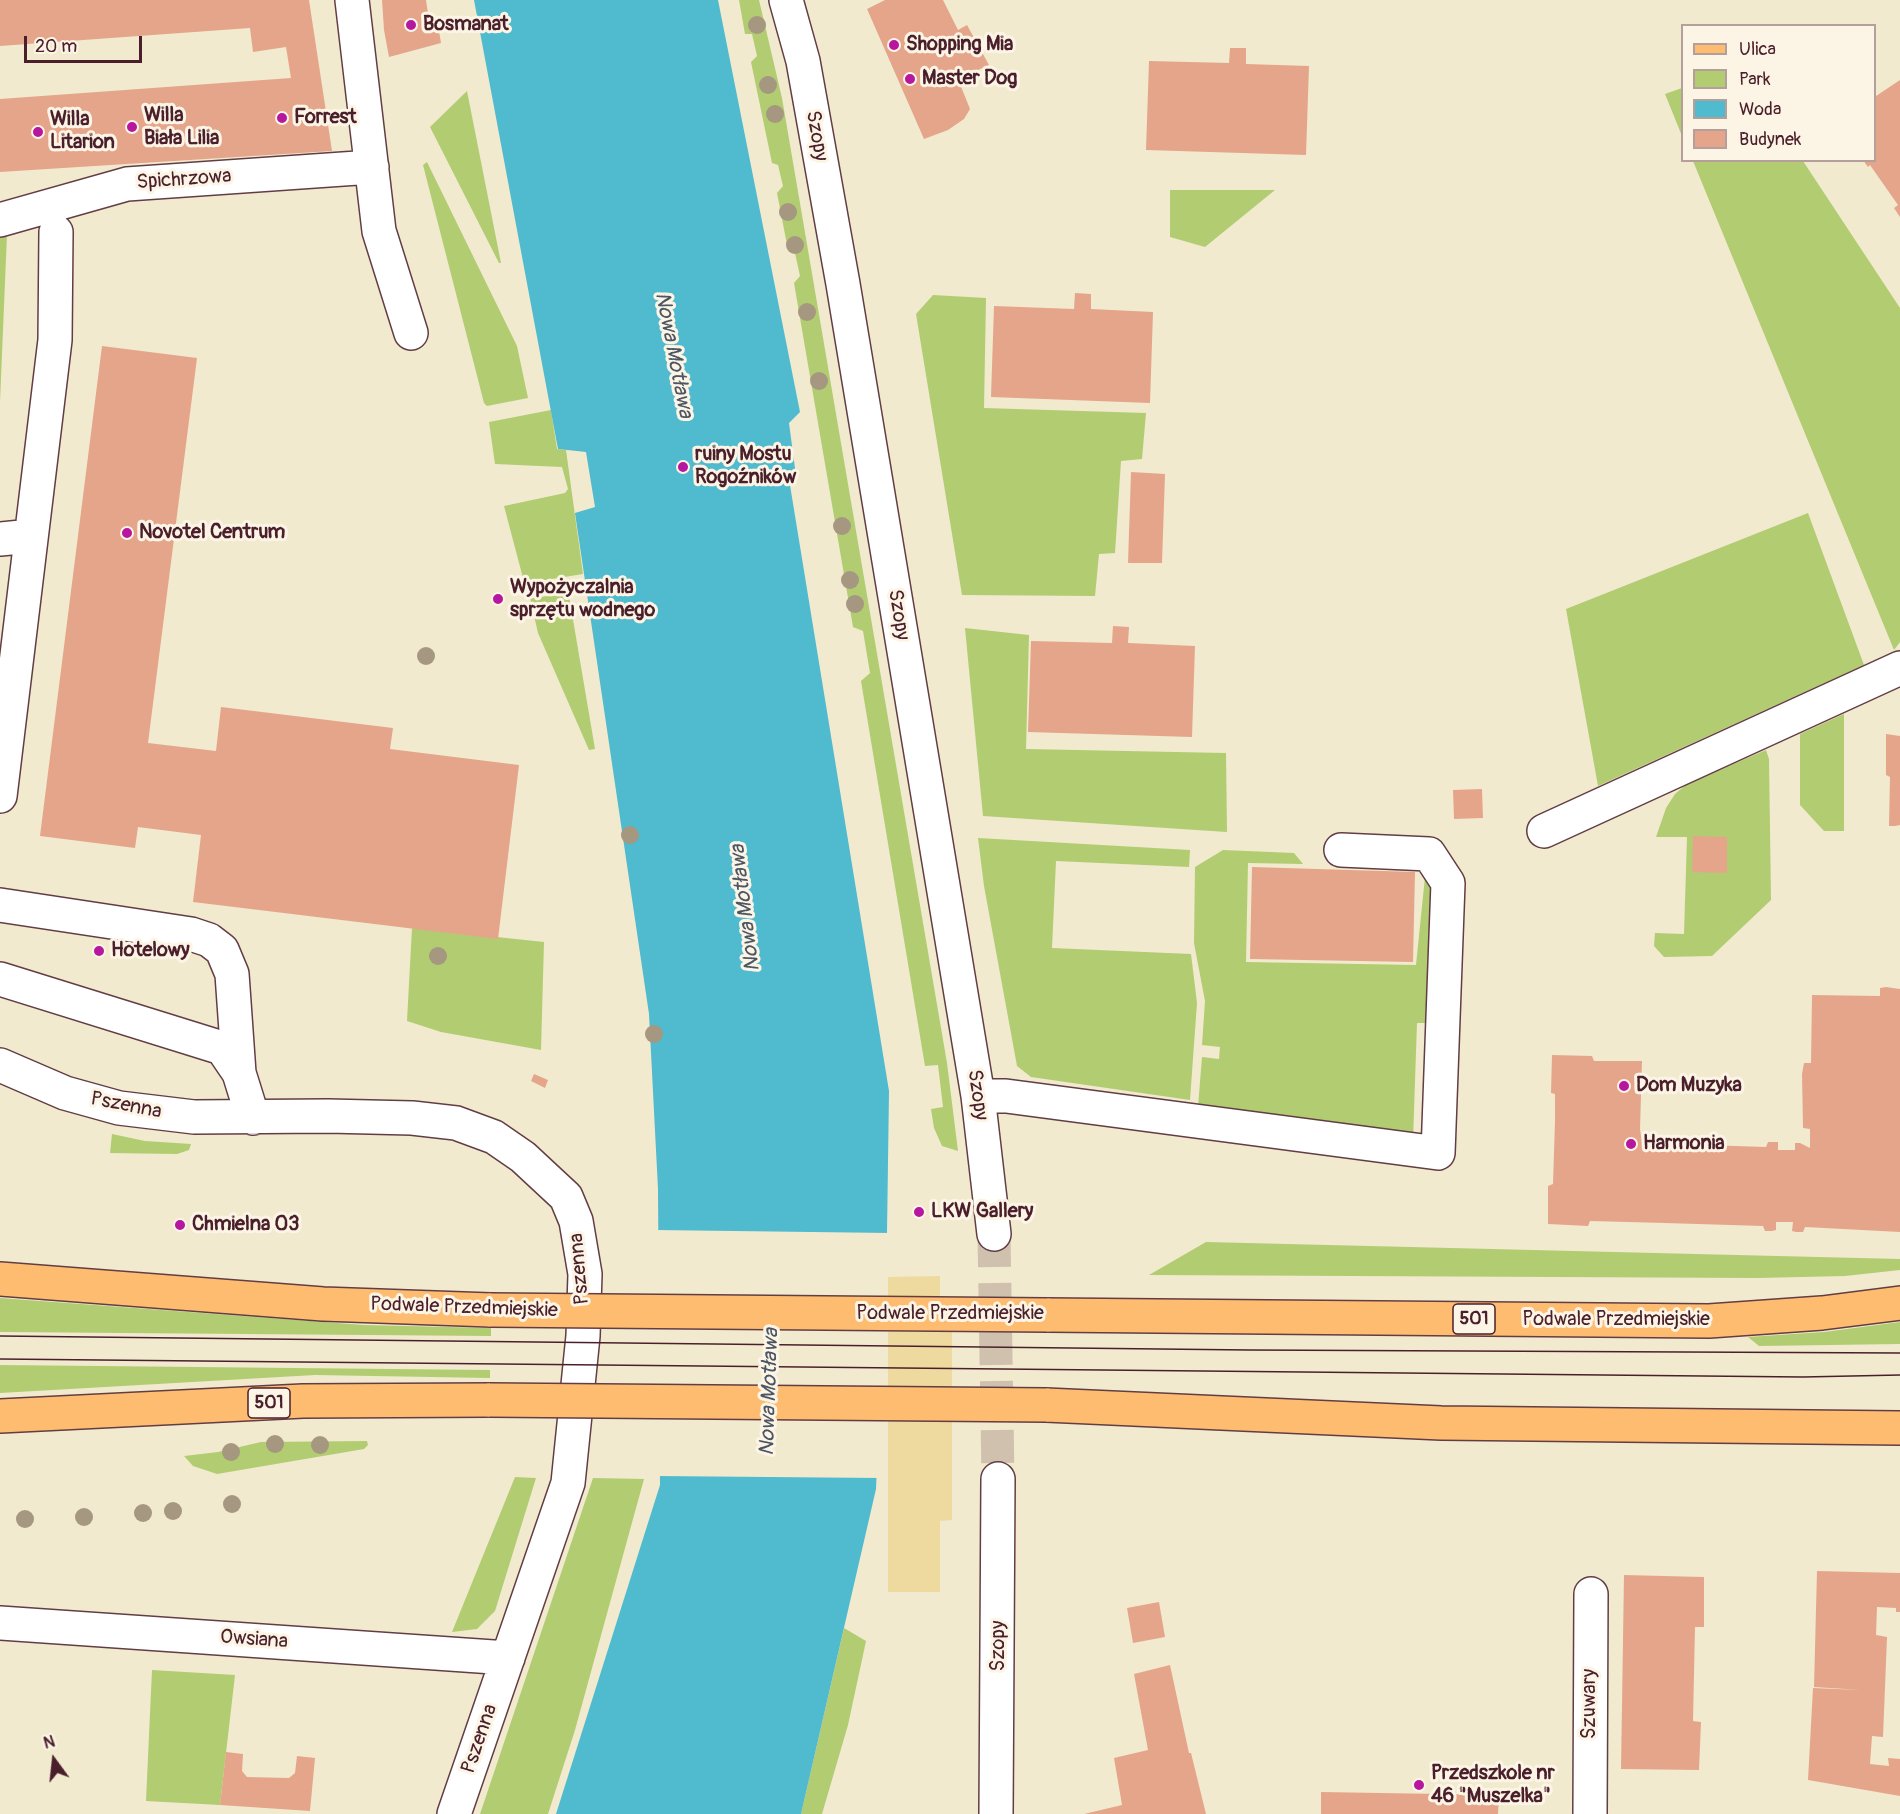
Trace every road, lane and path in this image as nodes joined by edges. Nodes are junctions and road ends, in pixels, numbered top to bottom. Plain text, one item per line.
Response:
1 (352, 0) edge
2 (786, 0) edge
3 (372, 167) junction
4 (0, 220) edge
5 (56, 232) dead end
6 (411, 333) dead end
7 (16, 538) edge
8 (1900, 668) edge
9 (0, 796) edge
10 (1545, 831) dead end
11 (1341, 850) dead end
12 (0, 905) edge
13 (0, 979) edge
14 (0, 1065) edge
15 (239, 1073) junction
16 (978, 1096) junction
17 (253, 1118) junction
18 (994, 1234) tunnel mouth
19 (0, 1279) edge
20 (1900, 1303) edge
21 (0, 1416) edge
22 (1900, 1428) edge
23 (998, 1479) tunnel mouth
24 (1591, 1594) dead end
25 (0, 1623) edge
26 (508, 1658) junction
27 (454, 1814) edge
28 (996, 1814) edge
29 (1590, 1814) edge

1 - 3 street
2 - 16 street, Szopy
3 - 4 street, Spichrzowa
3 - 6 street
5 - 7 street
7 - 9 street
8 - 10 street
11 - 16 street
12 - 15 street
13 - 15 street
14 - 17 street, Pszenna
15 - 17 street
16 - 18 street, Szopy
17 - 26 street, Pszenna
19 - 20 main road, Podwale Przedmiejskie / 501, bridge
21 - 22 main road, 501, bridge
23 - 28 street, Szopy
24 - 29 street, Szuwary
25 - 26 street, Owsiana
26 - 27 street, Pszenna

